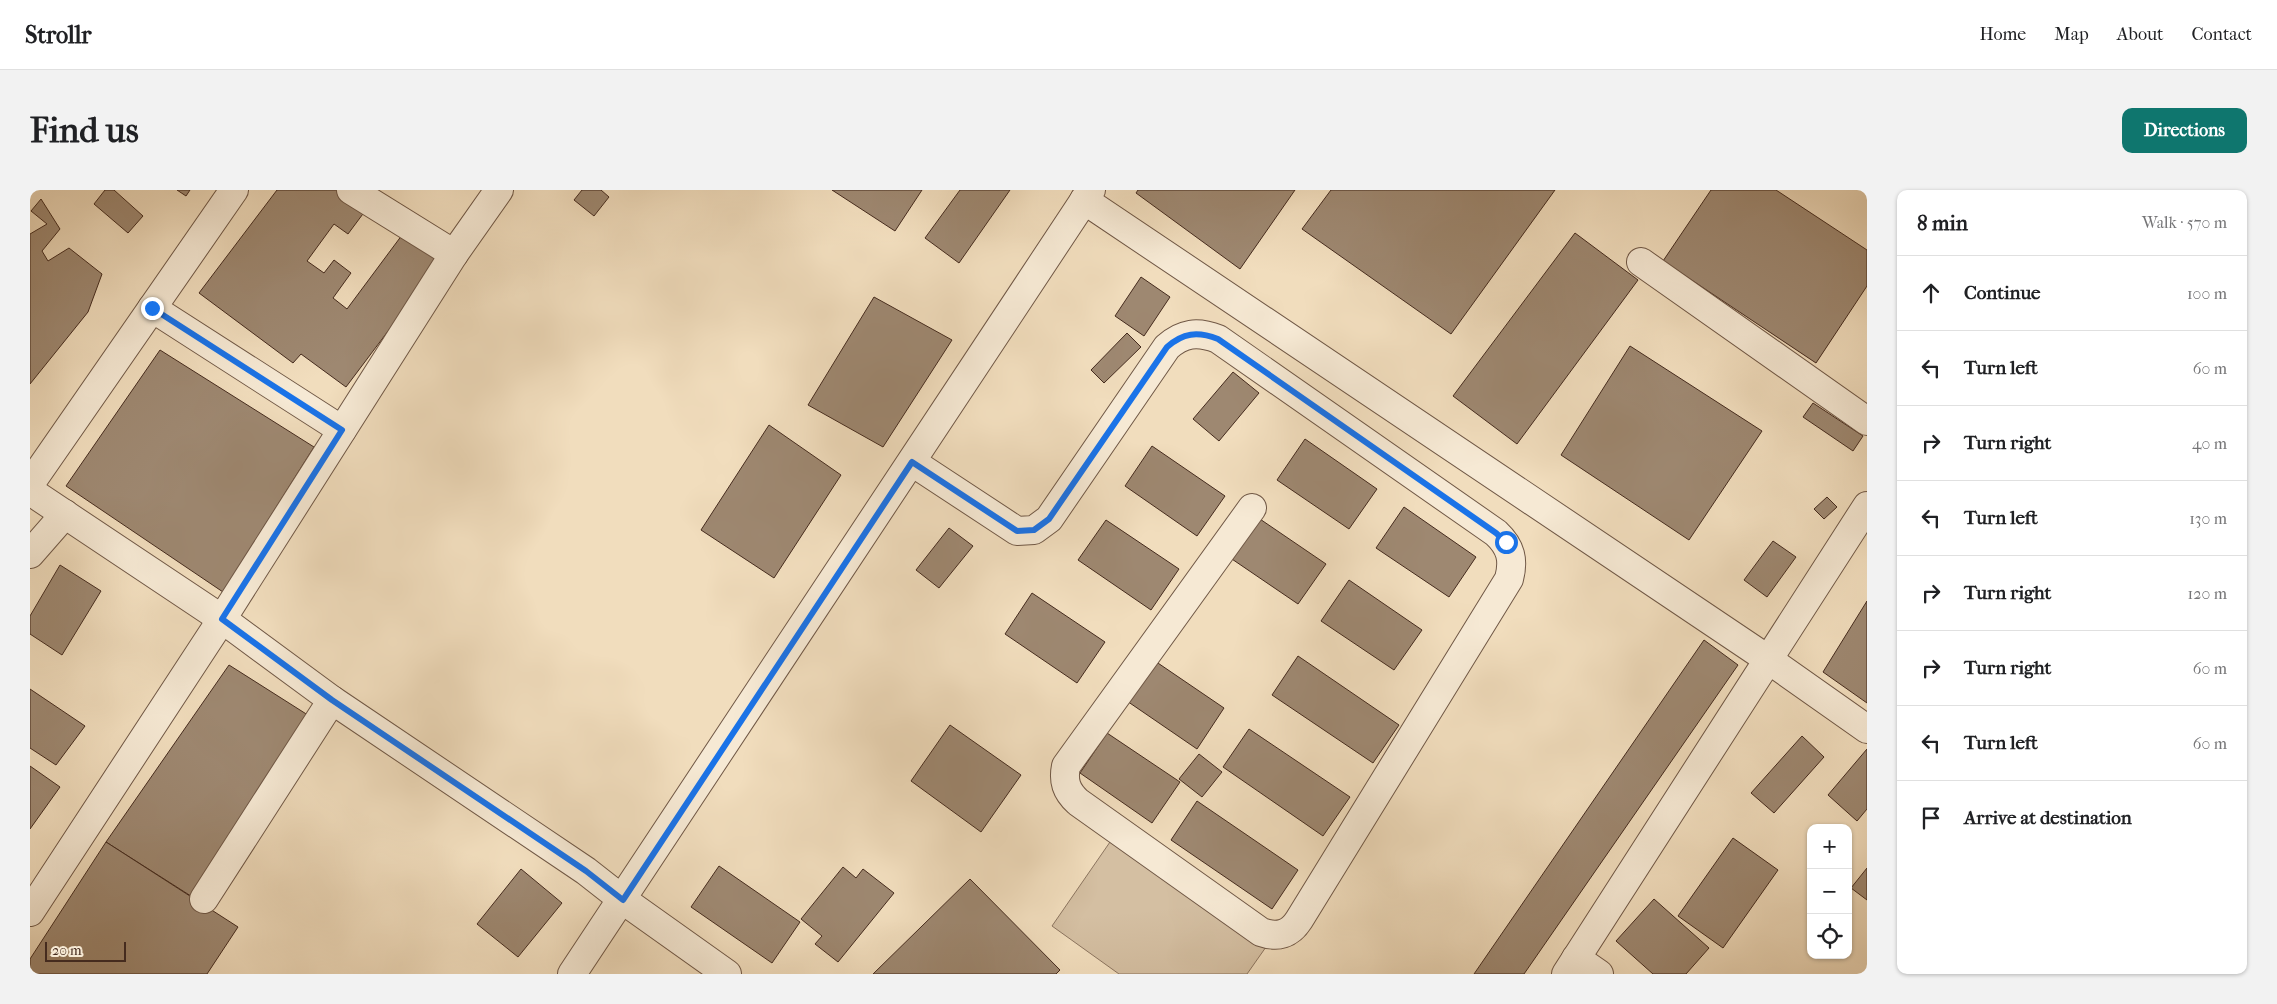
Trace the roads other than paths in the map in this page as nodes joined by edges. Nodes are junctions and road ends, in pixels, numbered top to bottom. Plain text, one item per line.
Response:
1 (234, 190) edge
2 (351, 190) edge
3 (499, 190) edge
4 (1088, 195) edge
5 (454, 254) junction
6 (1641, 262) dead end
7 (152, 308) junction
8 (1867, 421) edge
9 (342, 430) junction
10 (912, 462) junction
11 (30, 484) edge
12 (30, 491) edge
13 (1867, 506) edge
14 (1252, 508) dead end
15 (65, 514) junction
16 (30, 554) edge
17 (222, 619) junction
18 (1769, 660) junction
19 (332, 700) junction
20 (1867, 729) edge
21 (204, 899) dead end
22 (623, 900) junction
23 (30, 912) edge
24 (1571, 966) edge
25 (572, 974) edge
26 (727, 974) edge
27 (1599, 974) edge

1 - 7 street
2 - 5 street
3 - 5 street
4 - 10 street
4 - 18 street
5 - 9 street
6 - 8 street
7 - 9 street
7 - 11 street
9 - 17 street
10 - 14 street
10 - 22 street
12 - 15 street
13 - 18 street
15 - 16 street
15 - 17 street
17 - 19 street
17 - 23 street
18 - 20 street
18 - 24 street
19 - 21 street
19 - 22 street
22 - 25 street
22 - 26 street
24 - 27 street

